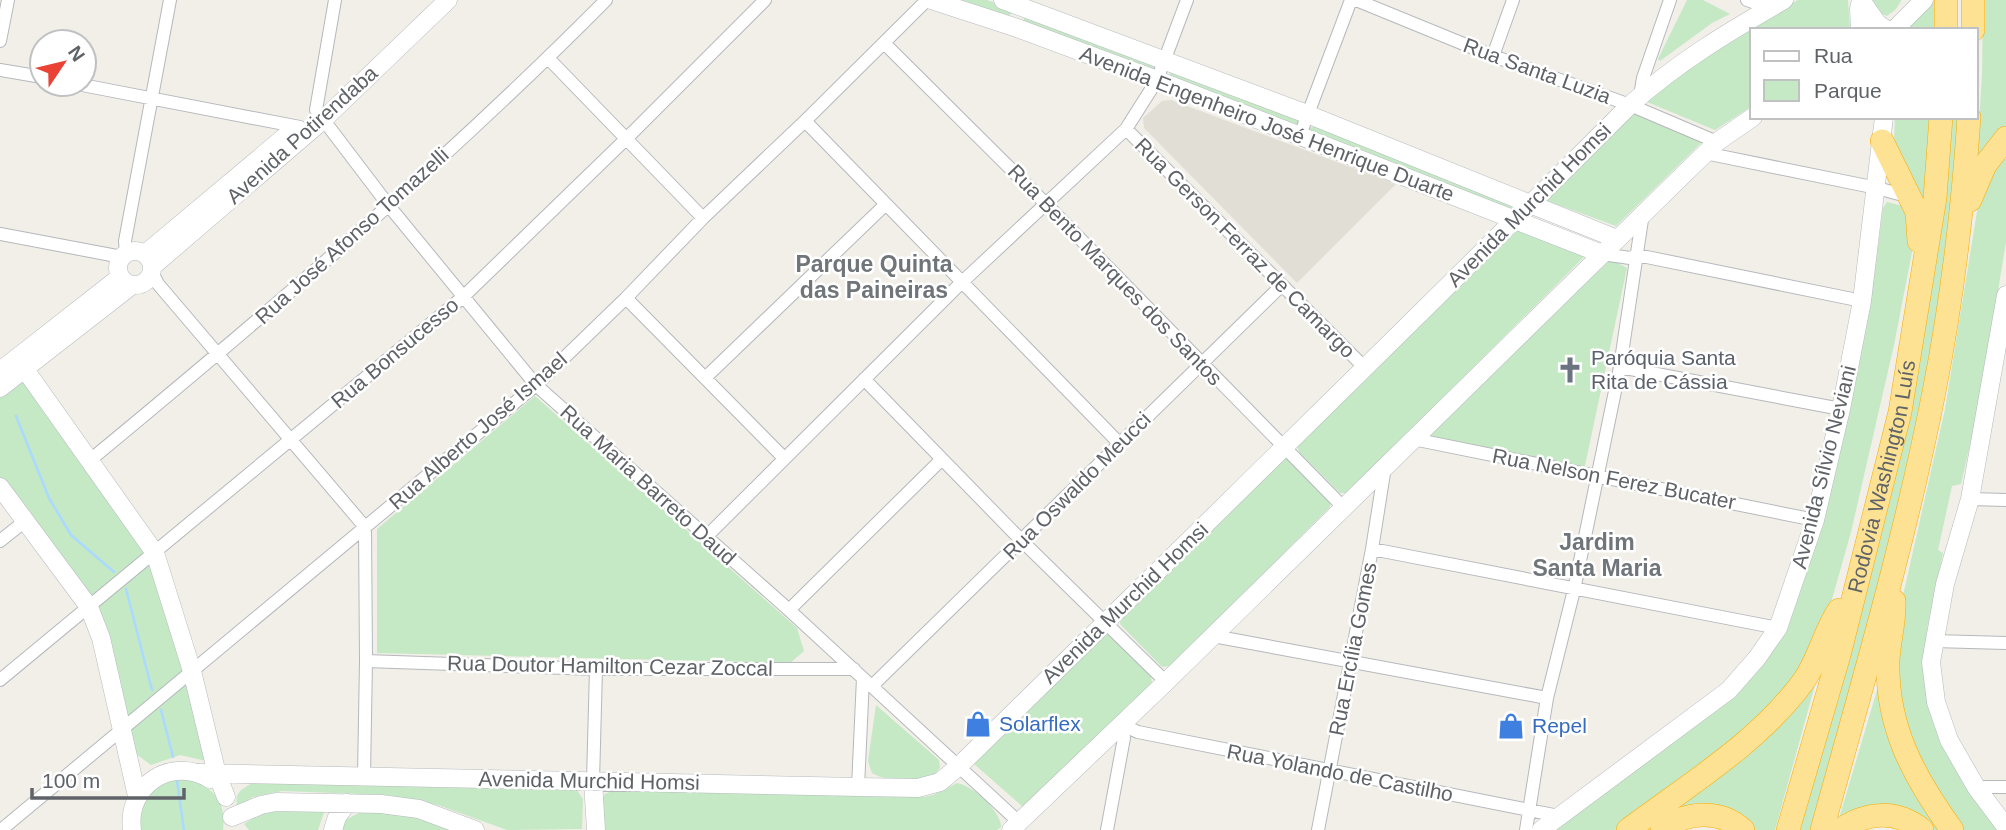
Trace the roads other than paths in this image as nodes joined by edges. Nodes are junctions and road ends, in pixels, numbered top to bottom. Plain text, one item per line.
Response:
1 (8, 0) edge
2 (170, 0) edge
3 (335, 0) edge
4 (432, 0) edge
5 (448, 0) edge
6 (606, 0) edge
7 (765, 0) edge
8 (929, 0) edge
9 (1003, 0) edge
10 (1187, 0) edge
11 (1354, 0) edge
12 (1513, 0) edge
13 (1670, 0) edge
14 (1747, 0) edge
15 (1861, 0) edge
16 (1924, 0) edge
17 (1025, 4) edge
18 (1777, 4) edge
19 (1904, 16) edge
20 (1017, 28) junction
21 (1860, 28) edge
22 (1884, 28) edge
23 (0, 41) edge
24 (884, 43) junction
25 (1493, 56) junction
26 (548, 58) junction
27 (1165, 59) junction
28 (0, 70) edge
29 (28, 75) edge
30 (1157, 80) junction
31 (98, 88) edge
32 (152, 98) junction
33 (1635, 101) junction
34 (1307, 114) junction
35 (1750, 119) edge
36 (1884, 119) edge
37 (1941, 119) edge
38 (1969, 119) edge
39 (805, 121) junction
40 (312, 122) junction
41 (1126, 129) junction
42 (1300, 135) junction
43 (627, 138) junction
44 (1882, 141) junction
45 (2002, 147) edge
46 (1711, 148) junction
47 (1877, 188) junction
48 (1910, 197) junction
49 (1045, 203) junction
50 (886, 204) junction
51 (1531, 204) junction
52 (389, 206) junction
53 (1643, 213) junction
54 (703, 218) junction
55 (1960, 218) junction
56 (1516, 219) junction
57 (0, 234) edge
58 (1617, 239) junction
59 (1602, 254) junction
60 (1637, 255) junction
61 (134, 265) junction
62 (961, 283) junction
63 (1282, 285) junction
64 (1919, 294) junction
65 (2006, 295) edge
66 (463, 297) junction
67 (626, 298) junction
68 (1862, 300) junction
69 (219, 354) junction
70 (2001, 356) edge
71 (1202, 364) junction
72 (1364, 367) junction
73 (1620, 367) junction
74 (23, 368) junction
75 (0, 371) edge
76 (705, 378) junction
77 (864, 379) junction
78 (536, 385) junction
79 (0, 388) edge
80 (1841, 409) junction
81 (291, 439) junction
82 (1413, 439) junction
83 (1119, 443) junction
84 (1285, 448) junction
85 (783, 458) junction
86 (942, 459) junction
87 (89, 461) junction
88 (1385, 467) junction
89 (1596, 476) junction
90 (0, 487) edge
91 (1970, 499) junction
92 (2006, 500) edge
93 (1344, 508) junction
94 (1815, 520) junction
95 (25, 521) junction
96 (365, 527) junction
97 (706, 537) junction
98 (1021, 540) junction
99 (0, 541) edge
100 (1372, 549) junction
101 (155, 553) junction
102 (1893, 564) junction
103 (1574, 590) junction
104 (1852, 599) junction
105 (89, 607) junction
106 (789, 610) junction
107 (1105, 622) junction
108 (1778, 628) junction
109 (1213, 636) junction
110 (1934, 641) junction
111 (2006, 643) edge
112 (366, 661) junction
113 (1350, 662) junction
114 (596, 669) junction
115 (192, 671) junction
116 (863, 678) junction
117 (0, 680) edge
118 (1167, 682) junction
119 (1547, 698) junction
120 (1122, 725) junction
121 (122, 728) junction
122 (959, 766) junction
123 (1329, 772) junction
124 (199, 773) junction
125 (217, 774) junction
126 (363, 776) junction
127 (593, 781) junction
128 (858, 787) junction
129 (1976, 787) junction
130 (2006, 788) edge
131 (137, 796) junction
132 (226, 797) junction
133 (347, 803) junction
134 (1529, 810) junction
135 (1559, 817) junction
136 (234, 825) edge
137 (1015, 827) edge
138 (2006, 827) edge
139 (130, 829) edge
140 (1, 830) edge
141 (333, 830) edge
142 (475, 830) edge
143 (596, 830) edge
144 (1107, 830) edge
145 (1318, 830) edge
146 (1526, 830) edge
147 (1541, 830) edge
148 (1628, 830) edge
149 (1662, 830) edge
150 (1744, 830) edge
151 (1788, 830) edge
152 (1822, 830) edge
153 (1840, 830) edge
154 (1922, 830) edge
155 (1952, 830) edge

1 - 23 street
2 - 32 street
3 - 40 street
4 - 40 main road, Avenida Potirendaba
5 - 40 main road, Avenida Potirendaba
6 - 26 street, Rua José Afonso Tomazelli
7 - 43 street, Rua Bonsucesso
8 - 20 main road, Avenida Engenheiro José Henrique Duarte
8 - 24 street, Rua Alberto José Ismael
9 - 17 main road, Avenida Engenheiro José Henrique Duarte
10 - 27 street
11 - 25 street, Rua Santa Luzia
11 - 34 street
12 - 25 street
13 - 33 street
14 - 18 street
15 - 21 main road
15 - 22 main road
16 - 19 main road
17 - 20 street
17 - 27 main road, Avenida Engenheiro José Henrique Duarte
18 - 33 main road, Avenida Murchid Homsi
20 - 30 main road, Avenida Engenheiro José Henrique Duarte
24 - 39 street, Rua Alberto José Ismael
24 - 49 street, Rua Bento Marques dos Santos
25 - 33 street, Rua Santa Luzia
26 - 43 street
26 - 52 street, Rua José Afonso Tomazelli
27 - 30 street
27 - 34 main road, Avenida Engenheiro José Henrique Duarte
28 - 29 street
30 - 41 street
30 - 42 main road, Avenida Engenheiro José Henrique Duarte
31 - 32 street
32 - 40 street
32 - 61 street
33 - 46 street, Rua Santa Luzia
33 - 51 main road, Avenida Murchid Homsi
34 - 42 street
34 - 51 main road, Avenida Engenheiro José Henrique Duarte
35 - 46 main road
36 - 44 main road, Avenida Sílvio Neviani
37 - 64 highway, Rodovia Washington Luís
38 - 55 highway, Rodovia Washington Luís
39 - 50 street
39 - 54 street, Rua Alberto José Ismael
40 - 52 street, Rua Maria Barreto Daud
40 - 61 main road, Avenida Potirendaba
41 - 49 street
41 - 63 street, Rua Gerson Ferraz de Camargo
42 - 56 main road, Avenida Engenheiro José Henrique Duarte
43 - 54 street
43 - 66 street, Rua Bonsucesso
44 - 47 main road, Avenida Sílvio Neviani
44 - 48 highway
45 - 55 highway
46 - 47 street, Rua Santa Luzia
46 - 53 main road
47 - 48 street, Rua Santa Luzia
47 - 68 main road, Avenida Sílvio Neviani
48 - 64 highway
49 - 62 street
49 - 71 street, Rua Bento Marques dos Santos
50 - 62 street
50 - 76 street
51 - 56 main road, Avenida Murchid Homsi
51 - 58 main road, Avenida Engenheiro José Henrique Duarte
52 - 66 street, Rua Maria Barreto Daud
52 - 69 street, Rua José Afonso Tomazelli
53 - 58 main road
53 - 60 street
54 - 67 street, Rua Alberto José Ismael
55 - 102 highway, Rodovia Washington Luís
56 - 59 main road, Avenida Engenheiro José Henrique Duarte
56 - 72 main road, Avenida Murchid Homsi
57 - 61 street
58 - 59 main road
58 - 60 street
59 - 60 street
59 - 82 main road
60 - 68 street
60 - 73 street
61 - 69 street
61 - 74 main road, Avenida Potirendaba
61 - 75 main road, Avenida Potirendaba
62 - 77 street
62 - 83 street
63 - 71 street, Rua Oswaldo Meucci
63 - 72 street, Rua Gerson Ferraz de Camargo
64 - 104 highway, Rodovia Washington Luís
65 - 70 main road
66 - 78 street, Rua Maria Barreto Daud
66 - 81 street, Rua Bonsucesso
67 - 76 street
67 - 78 street, Rua Alberto José Ismael
68 - 80 main road, Avenida Sílvio Neviani
69 - 81 street
69 - 87 street, Rua José Afonso Tomazelli
70 - 91 main road
71 - 83 street, Rua Oswaldo Meucci
71 - 84 street, Rua Bento Marques dos Santos
72 - 84 main road, Avenida Murchid Homsi
73 - 80 street
73 - 89 street
74 - 79 main road, Avenida Potirendaba
74 - 87 main road
76 - 85 street
77 - 85 street
77 - 86 street
78 - 96 street, Rua Alberto José Ismael
78 - 97 street, Rua Maria Barreto Daud
80 - 94 main road, Avenida Sílvio Neviani
81 - 96 street
81 - 101 street, Rua Bonsucesso
82 - 88 main road
82 - 89 street, Rua Nelson Ferez Bucater
83 - 98 street, Rua Oswaldo Meucci
84 - 93 street, Rua Bento Marques dos Santos
84 - 107 main road, Avenida Murchid Homsi
85 - 97 street
86 - 98 street
86 - 106 street
87 - 101 main road
88 - 93 main road
88 - 100 street, Rua Ercília Gomes
89 - 94 street, Rua Nelson Ferez Bucater
89 - 103 street
90 - 95 main road
91 - 92 street
91 - 110 main road
93 - 109 main road
94 - 108 main road, Avenida Sílvio Neviani
95 - 99 street
95 - 105 main road
96 - 112 street
96 - 115 street, Rua Alberto José Ismael
97 - 106 street, Rua Maria Barreto Daud
98 - 107 street
98 - 116 street, Rua Oswaldo Meucci
100 - 103 street
100 - 113 street, Rua Ercília Gomes
101 - 105 street, Rua Bonsucesso
101 - 115 main road
102 - 152 highway, Rodovia Washington Luís
102 - 155 highway
103 - 108 street
103 - 119 street
104 - 148 highway
104 - 151 highway, Rodovia Washington Luís
105 - 117 street, Rua Bonsucesso
105 - 121 main road
106 - 116 street, Rua Maria Barreto Daud
107 - 118 street
107 - 122 main road, Avenida Murchid Homsi
108 - 135 main road, Avenida Sílvio Neviani
109 - 113 street
109 - 118 main road
110 - 111 street
110 - 129 main road
112 - 114 street, Rua Doutor Hamilton Cezar Zoccal
112 - 126 street
113 - 119 street
113 - 123 street, Rua Ercília Gomes
114 - 116 street, Rua Doutor Hamilton Cezar Zoccal
114 - 127 street
115 - 121 street, Rua Alberto José Ismael
115 - 125 main road
116 - 122 street, Rua Maria Barreto Daud
116 - 128 street
118 - 120 main road
119 - 134 street
120 - 123 street, Rua Yolando de Castilho
120 - 137 main road
120 - 144 street
121 - 131 main road
121 - 140 street, Rua Alberto José Ismael
122 - 128 main road, Avenida Murchid Homsi
122 - 137 street, Rua Maria Barreto Daud
123 - 134 street, Rua Yolando de Castilho
123 - 145 street, Rua Ercília Gomes
124 - 125 main road, Avenida Murchid Homsi
124 - 131 main road, Avenida Murchid Homsi
124 - 132 main road
125 - 126 main road, Avenida Murchid Homsi
125 - 132 main road
126 - 127 main road, Avenida Murchid Homsi
127 - 128 main road, Avenida Murchid Homsi
127 - 143 main road
129 - 130 street
129 - 138 main road
131 - 139 main road
132 - 136 main road
133 - 136 main road
133 - 141 main road
133 - 142 main road
134 - 135 street, Rua Yolando de Castilho
134 - 146 street
135 - 147 main road, Avenida Sílvio Neviani
149 - 150 highway
153 - 154 highway

